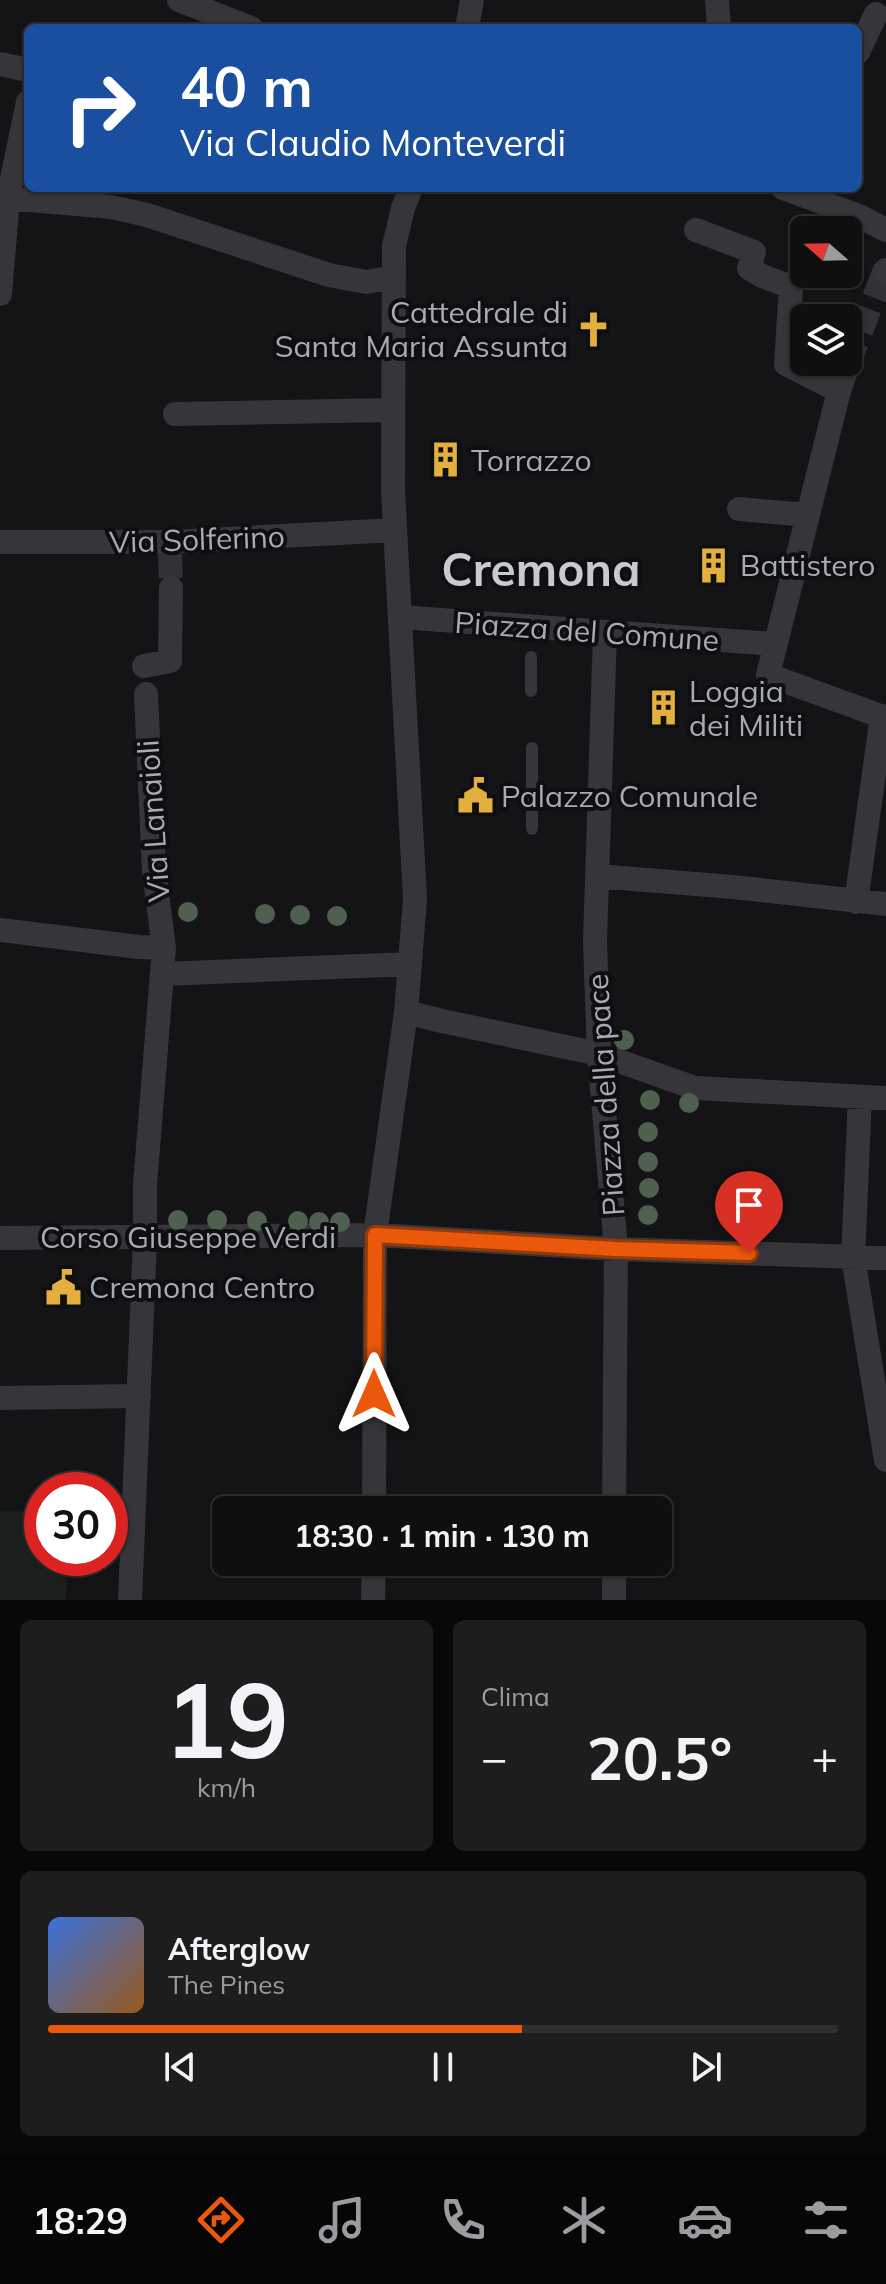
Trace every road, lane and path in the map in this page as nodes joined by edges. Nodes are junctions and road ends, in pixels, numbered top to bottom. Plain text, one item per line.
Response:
1 (179, 0) edge
2 (472, 0) edge
3 (717, 0) edge
4 (876, 14) dead end
5 (241, 24) edge
6 (468, 24) edge
7 (719, 24) edge
8 (862, 44) edge
9 (0, 64) edge
10 (24, 69) edge
11 (24, 121) edge
12 (409, 192) edge
13 (796, 192) edge
14 (8, 198) junction
15 (696, 230) dead end
16 (886, 230) edge
17 (394, 277) junction
18 (0, 294) edge
19 (844, 376) edge
20 (839, 391) junction
21 (393, 410) junction
22 (175, 414) dead end
23 (739, 509) dead end
24 (808, 515) junction
25 (395, 530) junction
26 (0, 542) edge
27 (171, 588) tunnel mouth
28 (400, 617) junction
29 (605, 633) junction
30 (775, 644) junction
31 (531, 657) dead end
32 (144, 666) dead end
33 (531, 691) dead end
34 (146, 694) dead end
35 (884, 717) edge
36 (532, 748) dead end
37 (532, 829) dead end
38 (597, 876) junction
39 (856, 902) junction
40 (886, 904) edge
41 (0, 930) edge
42 (164, 948) junction
43 (410, 964) junction
44 (162, 974) junction
45 (406, 1012) junction
46 (599, 1054) junction
47 (860, 1097) junction
48 (886, 1098) edge
49 (375, 1235) junction
50 (145, 1237) junction
51 (0, 1238) edge
52 (616, 1249) junction
53 (853, 1257) junction
54 (886, 1258) edge
55 (139, 1396) junction
56 (0, 1398) edge
57 (886, 1460) edge
58 (374, 1496) edge
59 (614, 1496) edge
60 (374, 1576) edge
61 (614, 1576) edge
62 (130, 1600) edge
63 (373, 1600) edge
64 (614, 1600) edge

1 - 5 street
2 - 6 street
3 - 7 street
4 - 8 street
9 - 10 street
11 - 14 street
12 - 17 street
13 - 16 street
14 - 17 street
14 - 18 street
15 - 20 street
17 - 21 street
19 - 20 street
20 - 24 street
21 - 22 street
21 - 25 street
23 - 24 street
24 - 30 street
25 - 26 street, Via Solferino
25 - 28 street
27 - 32 street
28 - 29 street, Piazza del Comune
28 - 43 street
29 - 30 street, Piazza del Comune
29 - 38 street, Piazza della pace
30 - 35 street
31 - 33 lane
34 - 42 street, Via Lanaioli
35 - 39 street
36 - 37 lane
38 - 39 street
38 - 46 street, Piazza della pace
39 - 40 street
41 - 42 street
42 - 44 street, Via Lanaioli
43 - 44 street
43 - 45 street
44 - 50 street, Via Lanaioli
45 - 46 street
45 - 49 street
46 - 47 street
46 - 52 street, Piazza della pace
47 - 48 street
47 - 53 street
49 - 50 street, Corso Giuseppe Verdi
49 - 52 street, Corso Giuseppe Verdi
49 - 58 street
50 - 51 street, Corso Giuseppe Verdi
50 - 55 street, Via Lanaioli
52 - 53 street, Corso Giuseppe Verdi
52 - 59 street, Piazza della pace
53 - 54 street, Corso Giuseppe Verdi
53 - 57 street
55 - 56 street
55 - 62 street, Via Lanaioli
60 - 63 street
61 - 64 street

